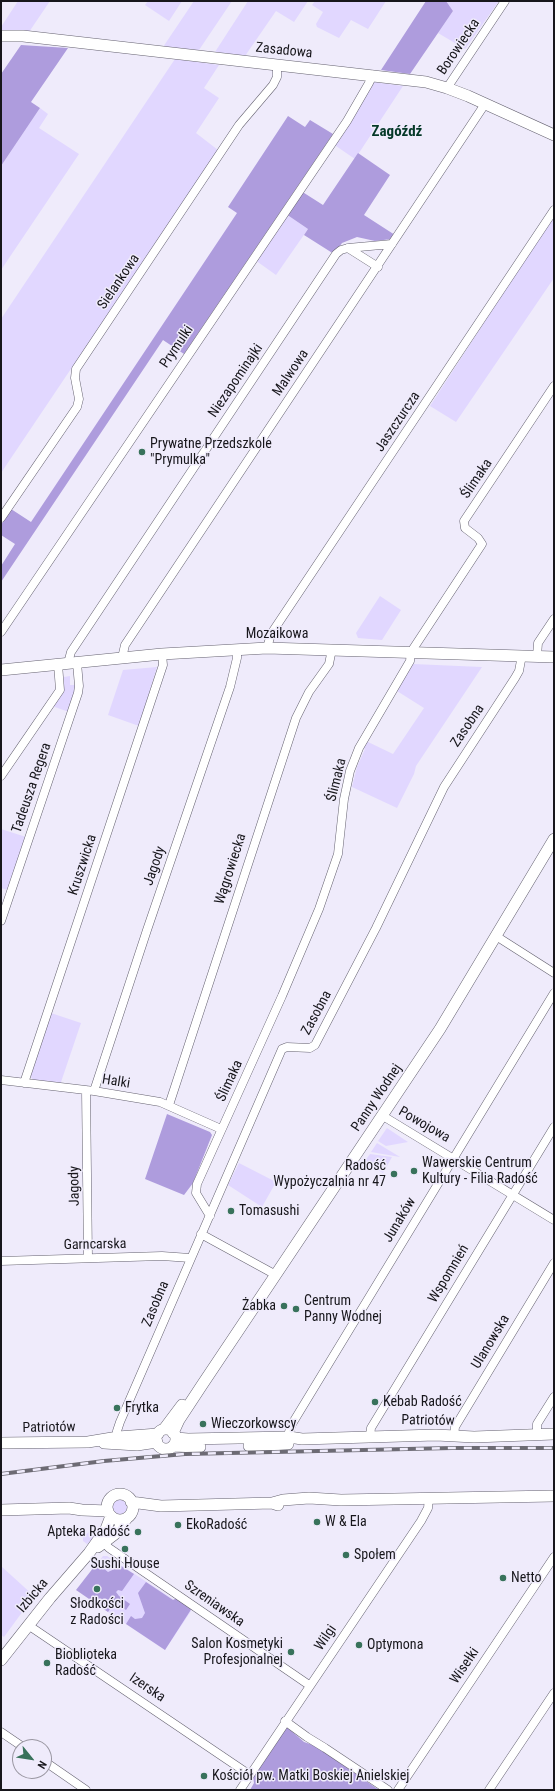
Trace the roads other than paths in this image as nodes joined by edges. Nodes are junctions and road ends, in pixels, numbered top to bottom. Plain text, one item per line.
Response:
1 (505, 1) edge
2 (1, 36) edge
3 (276, 65) junction
4 (373, 75) junction
5 (447, 88) junction
6 (485, 104) junction
7 (554, 135) edge
8 (554, 210) edge
9 (392, 244) junction
10 (348, 248) junction
11 (378, 267) junction
12 (554, 386) edge
13 (1, 518) edge
14 (554, 620) edge
15 (1, 632) edge
16 (267, 648) junction
17 (237, 649) junction
18 (332, 649) junction
19 (411, 652) junction
20 (162, 654) junction
21 (522, 655) junction
22 (537, 656) junction
23 (554, 657) edge
24 (122, 658) junction
25 (68, 663) junction
26 (1, 670) edge
27 (1, 776) edge
28 (554, 839) edge
29 (1, 921) edge
30 (496, 936) junction
31 (554, 973) edge
32 (554, 993) edge
33 (1, 1080) edge
34 (24, 1083) junction
35 (90, 1091) junction
36 (169, 1105) junction
37 (383, 1116) junction
38 (554, 1127) edge
39 (221, 1129) junction
40 (453, 1157) junction
41 (513, 1194) junction
42 (210, 1216) junction
43 (554, 1220) edge
44 (201, 1234) junction
45 (88, 1258) junction
46 (190, 1258) junction
47 (1, 1261) edge
48 (554, 1263) edge
49 (276, 1275) junction
50 (554, 1397) edge
51 (537, 1434) junction
52 (554, 1434) edge
53 (118, 1436) junction
54 (370, 1436) junction
55 (454, 1436) junction
56 (167, 1437) junction
57 (289, 1441) junction
58 (97, 1442) junction
59 (1, 1443) edge
60 (554, 1496) edge
61 (429, 1498) junction
62 (109, 1509) junction
63 (1, 1510) edge
64 (130, 1511) junction
65 (104, 1543) junction
66 (90, 1553) junction
67 (554, 1557) edge
68 (28, 1625) junction
69 (1, 1660) edge
70 (309, 1685) junction
71 (554, 1693) edge
72 (285, 1721) junction
73 (1, 1732) edge
74 (12, 1740) edge
75 (52, 1767) edge
76 (250, 1775) junction
77 (86, 1790) edge
78 (240, 1790) edge
79 (388, 1790) edge
80 (398, 1790) edge
81 (488, 1790) edge

1 - 5 street, Borowiecka
2 - 3 street, Zasadowa
3 - 4 street, Zasadowa
3 - 13 street, Sielankowa
4 - 5 street, Zasadowa
4 - 15 street, Prymulki
5 - 6 street, Zasadowa
6 - 7 street, Zasadowa
6 - 9 street, Malwowa
8 - 16 street, Jaszczurcza
9 - 10 street
9 - 11 street, Malwowa
10 - 11 street
10 - 25 street, Niezapominajki
11 - 24 street, Malwowa
12 - 19 street, Ślimaka
14 - 22 street
16 - 17 street, Mozaikowa
16 - 18 street, Mozaikowa
17 - 20 street, Mozaikowa
17 - 35 street, Jagody
18 - 19 street, Mozaikowa
18 - 36 street, Wągrowiecka
19 - 21 street, Mozaikowa
19 - 39 street, Ślimaka
20 - 24 street, Mozaikowa
20 - 34 street, Kruszwicka
21 - 22 street, Mozaikowa
21 - 42 street, Zasobna
22 - 23 street, Mozaikowa
24 - 25 street, Mozaikowa
25 - 26 street, Mozaikowa
25 - 27 street
25 - 29 street, Tadeusza Regera
28 - 30 street, Panny Wodnej
30 - 31 street
30 - 37 street, Panny Wodnej
32 - 40 street, Junaków
33 - 34 street, Halki
34 - 35 street, Halki
35 - 36 street, Halki
35 - 45 street, Jagody
36 - 39 street, Halki
37 - 40 street, Powojowa
37 - 49 street, Panny Wodnej
38 - 41 street, Wspomnień
39 - 42 street, Ślimaka
40 - 41 street, Powojowa
40 - 57 street, Junaków
41 - 43 street, Powojowa
41 - 54 street, Wspomnień
42 - 44 street, Zasobna
44 - 46 street, Zasobna
44 - 49 street
45 - 46 street, Garncarska
45 - 47 street, Garncarska
46 - 53 street, Zasobna
48 - 55 street, Ulanowska
49 - 56 street, Panny Wodnej
50 - 51 street
51 - 52 street, Patriotów
51 - 55 street, Patriotów
53 - 56 street, Patriotów
53 - 58 street, Patriotów
54 - 55 street, Patriotów
54 - 57 street, Patriotów
56 - 57 street, Patriotów
56 - 58 street, Patriotów
58 - 59 street, Patriotów
60 - 61 street
61 - 64 street
61 - 70 street, Wilgi
62 - 63 street
62 - 64 street
62 - 64 street
62 - 66 street, Izbicka
64 - 65 street, Izbicka
65 - 66 street, Izbicka
65 - 70 street, Szreniawska
66 - 68 street, Izbicka
67 - 80 street, Wisełki
68 - 69 street, Izbicka
68 - 76 street, Izerska
70 - 72 street, Wilgi
71 - 81 street
72 - 76 street, Wilgi
72 - 79 street
73 - 74 street
75 - 77 street
76 - 78 street, Wilgi

